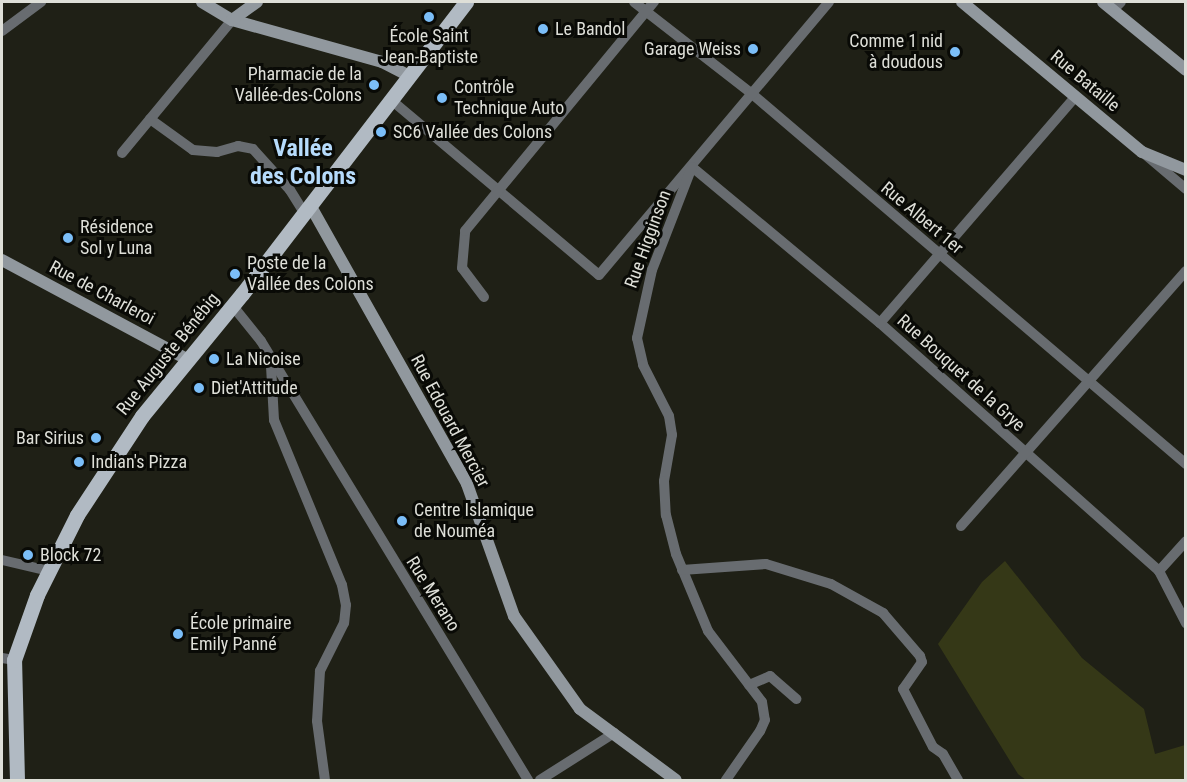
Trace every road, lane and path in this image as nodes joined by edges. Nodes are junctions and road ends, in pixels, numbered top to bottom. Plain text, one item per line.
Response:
1 (41, 2) edge
2 (202, 2) edge
3 (257, 2) edge
4 (466, 2) edge
5 (634, 2) edge
6 (654, 2) edge
7 (829, 2) edge
8 (962, 2) edge
9 (1112, 4) edge
10 (646, 11) junction
11 (232, 20) junction
12 (2, 31) edge
13 (1185, 69) edge
14 (409, 76) junction
15 (751, 93) junction
16 (1075, 97) junction
17 (390, 99) junction
18 (150, 119) junction
19 (1142, 152) junction
20 (122, 153) dead end
21 (692, 167) junction
22 (1185, 170) edge
23 (1185, 189) edge
24 (501, 191) junction
25 (307, 208) junction
26 (939, 255) junction
27 (2, 260) edge
28 (1185, 271) edge
29 (484, 297) dead end
30 (232, 305) junction
31 (880, 323) junction
32 (186, 358) junction
33 (271, 362) junction
34 (1089, 382) junction
35 (1026, 452) junction
36 (1185, 464) edge
37 (961, 526) dead end
38 (1185, 541) edge
39 (2, 560) edge
40 (682, 570) junction
41 (49, 571) junction
42 (1159, 571) junction
43 (1185, 623) edge
44 (8, 659) edge
45 (749, 685) junction
46 (796, 699) dead end
47 (614, 733) junction
48 (17, 780) edge
49 (325, 780) edge
50 (528, 780) edge
51 (540, 780) edge
52 (676, 780) edge
53 (726, 780) edge
54 (958, 780) edge

1 - 12 street
2 - 11 street
3 - 11 street
4 - 14 main road, Rue Auguste Bénébig
5 - 10 street, Rue Albert 1er
6 - 10 street
7 - 15 street
8 - 16 street, Rue Bataille
9 - 13 street
10 - 15 street, Rue Albert 1er
10 - 24 street
11 - 14 street
11 - 18 street
14 - 17 main road, Rue Auguste Bénébig
15 - 21 street
15 - 26 street, Rue Albert 1er
16 - 19 street, Rue Bataille
16 - 26 street
17 - 24 street
17 - 25 main road, Rue Auguste Bénébig
18 - 20 street
18 - 25 street
19 - 22 street
19 - 23 street, Rue Bataille
21 - 24 street
21 - 31 street, Rue Bouquet de la Grye
21 - 40 street, Rue Higginson
24 - 29 street
25 - 30 main road, Rue Auguste Bénébig
25 - 47 street, Rue Edouard Mercier
26 - 31 street
26 - 34 street, Rue Albert 1er
27 - 32 street, Rue de Charleroi
28 - 34 street
30 - 32 main road, Rue Auguste Bénébig
30 - 33 street, Rue Merano
31 - 35 street, Rue Bouquet de la Grye
32 - 41 main road, Rue Auguste Bénébig
33 - 49 street
33 - 50 street, Rue Merano
34 - 35 street
34 - 36 street, Rue Albert 1er
35 - 37 street
35 - 42 street, Rue Bouquet de la Grye
38 - 42 street
39 - 41 street
40 - 45 street, Rue Higginson
40 - 54 street
41 - 44 main road, Rue Auguste Bénébig
42 - 43 street, Rue Bouquet de la Grye
44 - 48 main road, Rue Auguste Bénébig
45 - 46 street
45 - 53 street, Rue Higginson
47 - 51 street
47 - 52 street, Rue Edouard Mercier

